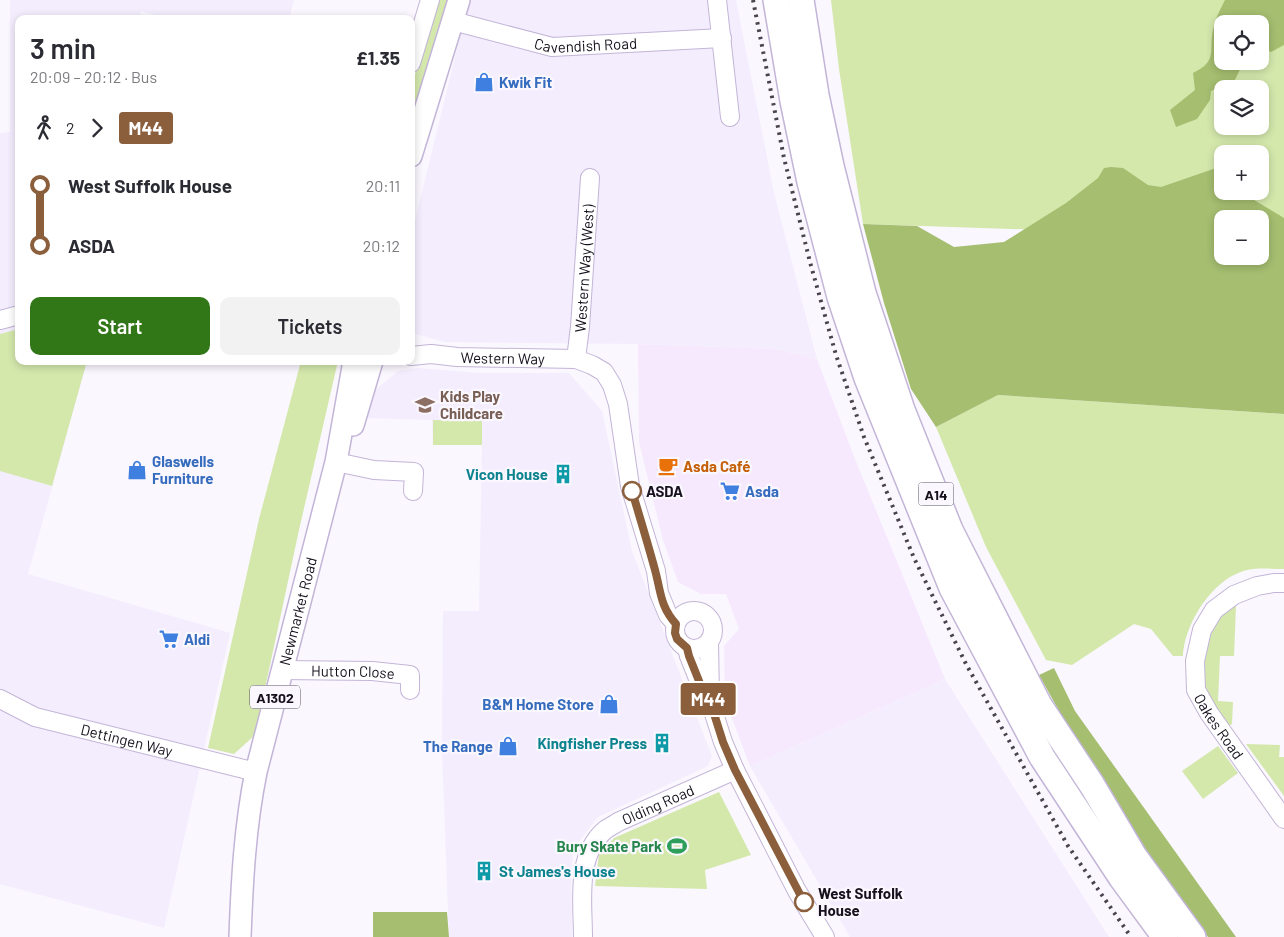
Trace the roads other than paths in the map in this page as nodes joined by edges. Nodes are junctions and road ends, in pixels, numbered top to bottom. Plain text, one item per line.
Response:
1 (430, 0) edge
2 (459, 0) edge
3 (717, 0) edge
4 (776, 0) edge
5 (801, 0) edge
6 (453, 21) junction
7 (722, 38) junction
8 (415, 51) edge
9 (730, 117) dead end
10 (415, 143) edge
11 (590, 178) dead end
12 (15, 316) edge
13 (0, 320) edge
14 (415, 348) edge
15 (431, 354) junction
16 (415, 356) edge
17 (576, 359) junction
18 (353, 365) edge
19 (371, 365) edge
20 (336, 462) junction
21 (413, 491) dead end
22 (1284, 583) edge
23 (681, 618) junction
24 (709, 642) junction
25 (687, 648) junction
26 (282, 670) junction
27 (410, 690) dead end
28 (0, 699) edge
29 (710, 701) junction
30 (735, 770) junction
31 (256, 772) junction
32 (1284, 819) edge
33 (240, 937) edge
34 (583, 937) edge
35 (826, 937) edge
36 (1165, 937) edge
37 (1193, 937) edge

1 - 8 street
2 - 6 main road
3 - 7 street
4 - 36 highway, A14
5 - 37 highway, A14
6 - 7 street, Cavendish Road
6 - 10 main road
7 - 9 street
11 - 17 street, Western Way (West)
12 - 13 street
14 - 15 street, Western Way
15 - 16 street, Western Way
15 - 17 street, Western Way
17 - 23 street
18 - 20 main road, Newmarket Road / A1302
19 - 20 main road, Newmarket Road / A1302
20 - 21 street
20 - 26 main road, Newmarket Road / A1302
22 - 32 street, Oakes Road
23 - 24 street
23 - 25 street
24 - 25 street
24 - 29 street
25 - 29 street
26 - 27 street, Hutton Close
26 - 31 main road, Newmarket Road / A1302
28 - 31 street, Dettingen Way
29 - 30 street
30 - 34 street, Olding Road
30 - 35 street
31 - 33 main road, Newmarket Road / A1302

